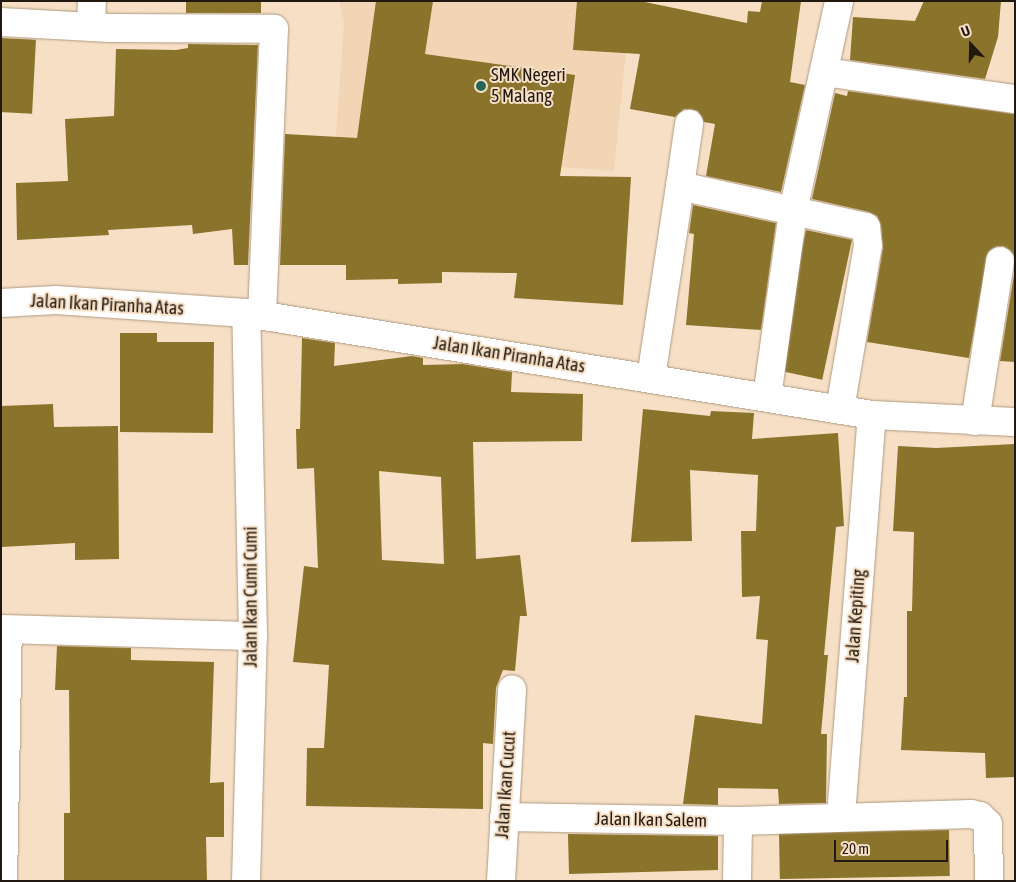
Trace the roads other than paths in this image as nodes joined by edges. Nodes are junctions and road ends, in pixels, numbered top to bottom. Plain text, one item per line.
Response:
1 (839, 1) edge
2 (92, 14) edge
3 (1, 22) edge
4 (825, 72) junction
5 (1015, 99) edge
6 (688, 124) dead end
7 (680, 186) junction
8 (793, 211) junction
9 (1000, 261) dead end
10 (1, 303) edge
11 (254, 315) junction
12 (651, 378) junction
13 (767, 397) junction
14 (840, 408) junction
15 (872, 415) junction
16 (975, 421) junction
17 (1015, 422) edge
18 (5, 629) edge
19 (253, 636) junction
20 (512, 689) dead end
21 (841, 816) junction
22 (504, 817) junction
23 (738, 821) junction
24 (3, 881) edge
25 (246, 881) edge
26 (501, 881) edge
27 (737, 881) edge
28 (989, 881) edge

1 - 4 street
2 - 3 street
2 - 11 street, Jalan Ikan Cumi Cumi
4 - 5 street
4 - 8 street
6 - 7 street
7 - 8 street
7 - 12 street
8 - 13 street
8 - 14 street
9 - 16 street
10 - 11 street, Jalan Ikan Piranha Atas
11 - 12 street, Jalan Ikan Piranha Atas
11 - 19 street, Jalan Ikan Cumi Cumi
12 - 13 street, Jalan Ikan Piranha Atas
13 - 14 street, Jalan Ikan Piranha Atas
14 - 15 street, Jalan Ikan Piranha Atas
15 - 16 street, Jalan Ikan Piranha Atas
15 - 21 street, Jalan Kepiting
16 - 17 street, Jalan Ikan Piranha Atas
18 - 19 street
18 - 24 street
19 - 25 street, Jalan Ikan Cumi Cumi
20 - 22 street, Jalan Ikan Cucut
21 - 23 street
21 - 28 street
22 - 23 street, Jalan Ikan Salem
22 - 26 street, Jalan Ikan Cucut
23 - 27 street

